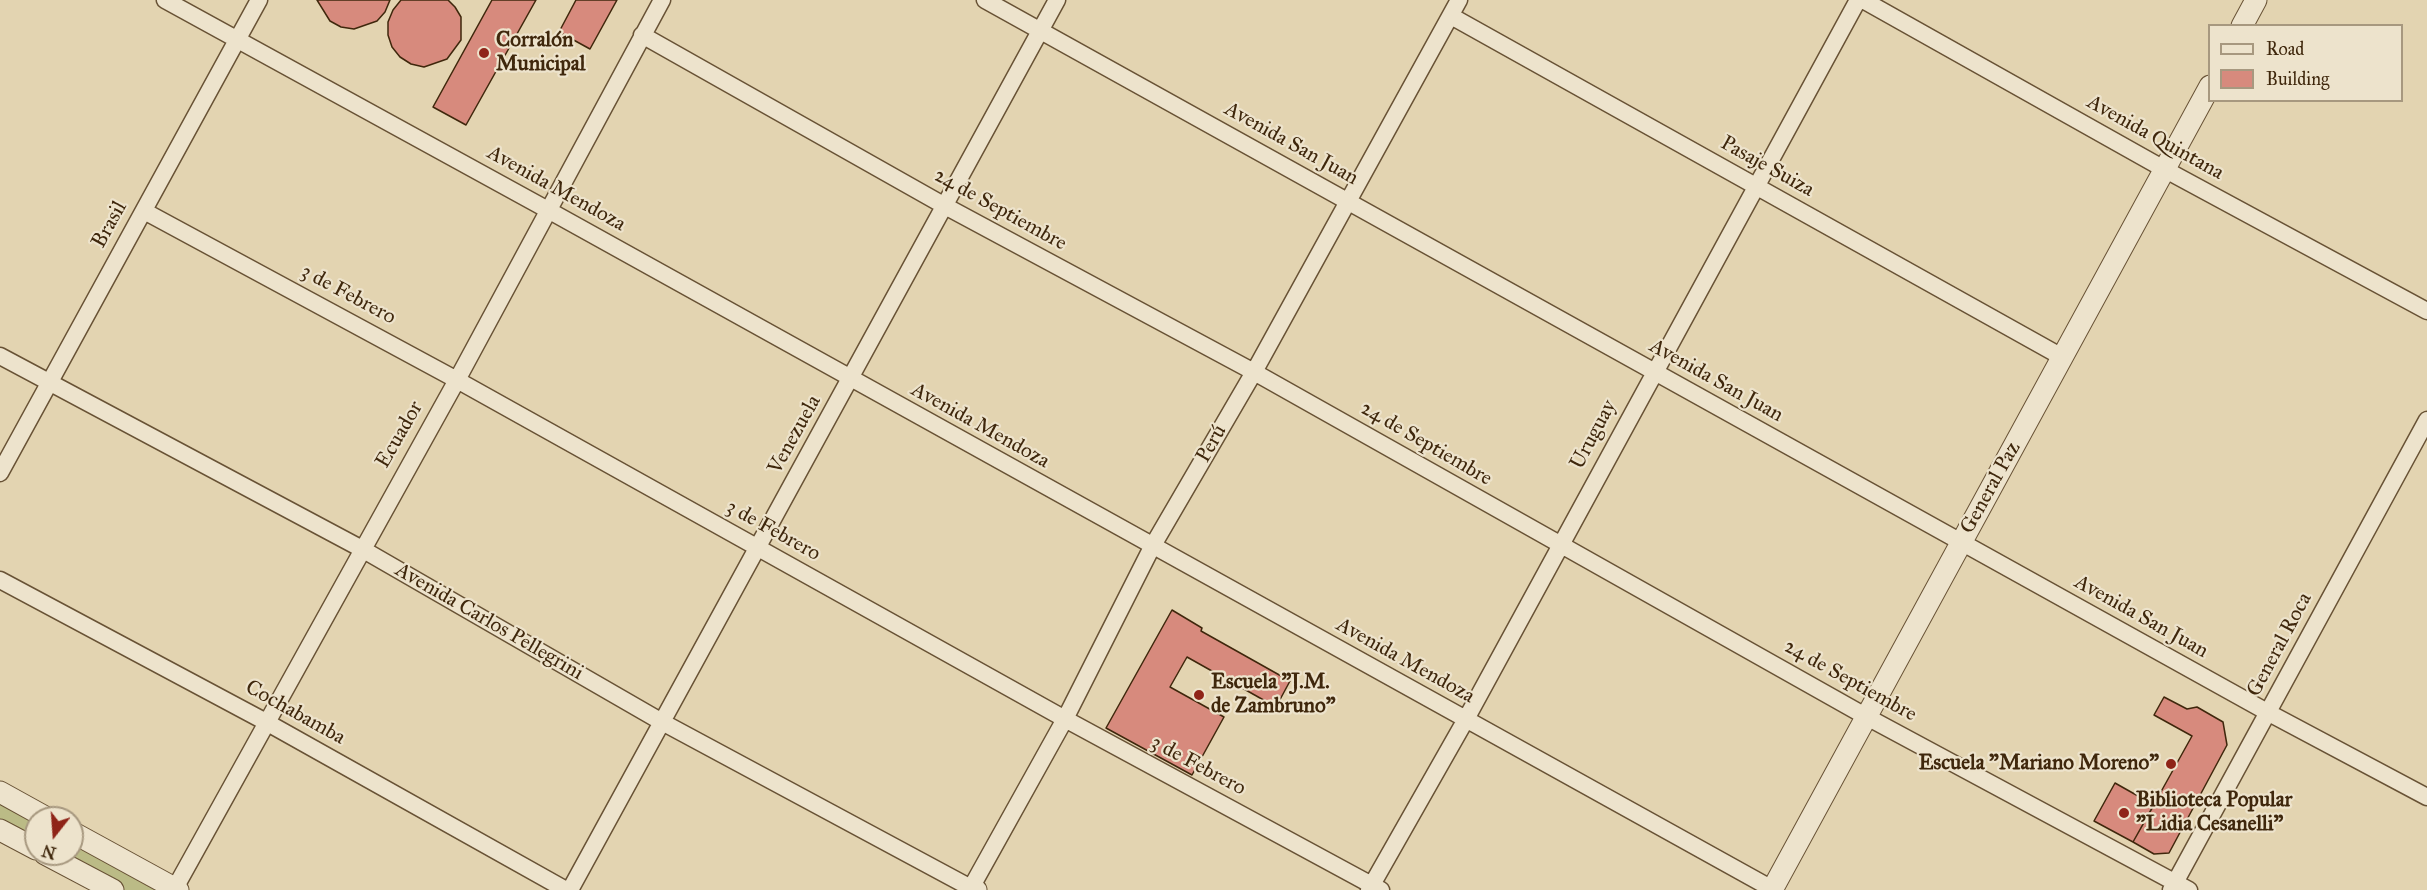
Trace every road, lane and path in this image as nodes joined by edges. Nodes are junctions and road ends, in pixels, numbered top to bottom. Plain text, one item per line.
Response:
1 (165, 0) edge
2 (259, 0) edge
3 (662, 0) edge
4 (985, 0) edge
5 (1057, 0) edge
6 (1459, 0) edge
7 (1858, 0) edge
8 (1863, 0) edge
9 (2256, 0) edge
10 (1451, 16) junction
11 (2243, 24) edge
12 (1040, 31) junction
13 (642, 35) junction
14 (237, 40) junction
15 (2208, 90) edge
16 (2164, 169) junction
17 (1755, 186) junction
18 (1347, 200) junction
19 (945, 206) junction
20 (548, 210) junction
21 (144, 211) junction
22 (2427, 310) edge
23 (0, 356) edge
24 (2062, 357) junction
25 (1254, 372) junction
26 (1654, 372) junction
27 (458, 380) junction
28 (851, 380) junction
29 (49, 382) junction
30 (2427, 420) edge
31 (0, 472) edge
32 (1961, 543) junction
33 (1560, 546) junction
34 (1152, 547) junction
35 (362, 549) junction
36 (758, 549) junction
37 (0, 580) edge
38 (2269, 713) junction
39 (1867, 717) junction
40 (1065, 719) junction
41 (1465, 721) junction
42 (266, 722) junction
43 (662, 722) junction
44 (0, 792) edge
45 (2427, 797) edge
46 (25, 806) edge
47 (0, 830) edge
48 (84, 839) edge
49 (24, 843) edge
50 (68, 866) edge
51 (1374, 888) edge
52 (2178, 888) edge
53 (176, 889) edge
54 (972, 889) edge
55 (113, 890) edge
56 (568, 890) edge
57 (1773, 890) edge

1 - 14 street, Avenida Mendoza
2 - 14 street, Brasil
3 - 13 street, Ecuador
4 - 12 street, Avenida San Juan
5 - 12 street, Venezuela
6 - 10 street, Perú
7 - 17 street, Uruguay
8 - 16 street, Avenida Quintana
9 - 11 street
10 - 17 street, Pasaje Suiza
10 - 18 street, Perú
12 - 18 street, Avenida San Juan
12 - 19 street, Venezuela
13 - 19 street, 24 de Septiembre
13 - 20 street, Ecuador
14 - 20 street, Avenida Mendoza
14 - 21 street, Brasil
15 - 16 street, General Paz
16 - 22 street, Avenida Quintana
16 - 24 street, General Paz
17 - 24 street, Pasaje Suiza
17 - 26 street, Uruguay
18 - 25 street, Perú
18 - 26 street, Avenida San Juan
19 - 25 street, 24 de Septiembre
19 - 28 street, Venezuela
20 - 27 street, Ecuador
20 - 28 street, Avenida Mendoza
21 - 27 street, 3 de Febrero
21 - 29 street, Brasil
23 - 29 street, Avenida Carlos Pellegrini
24 - 32 street, General Paz
25 - 33 street, 24 de Septiembre
25 - 34 street, Perú
26 - 32 street, Avenida San Juan
26 - 33 street, Uruguay
27 - 35 street, Ecuador
27 - 36 street, 3 de Febrero
28 - 34 street, Avenida Mendoza
28 - 36 street, Venezuela
29 - 31 street, Brasil
29 - 35 street, Avenida Carlos Pellegrini
30 - 38 street, General Roca
32 - 38 street, Avenida San Juan
32 - 39 street, General Paz
33 - 39 street, 24 de Septiembre
33 - 41 street, Uruguay
34 - 40 street, Perú
34 - 41 street, Avenida Mendoza
35 - 42 street, Ecuador
35 - 43 street, Avenida Carlos Pellegrini
36 - 40 street, 3 de Febrero
36 - 43 street, Venezuela
37 - 42 street, Cochabamba
38 - 45 street, Avenida San Juan
38 - 52 street, General Roca
39 - 52 street, 24 de Septiembre
39 - 57 street, General Paz
40 - 51 street, 3 de Febrero
40 - 54 street, Perú
41 - 51 street, Uruguay
41 - 57 street, Avenida Mendoza
42 - 53 street, Ecuador
42 - 56 street, Cochabamba
43 - 54 street, Avenida Carlos Pellegrini
43 - 56 street, Venezuela
44 - 46 street
47 - 49 street
48 - 53 street
50 - 55 street

